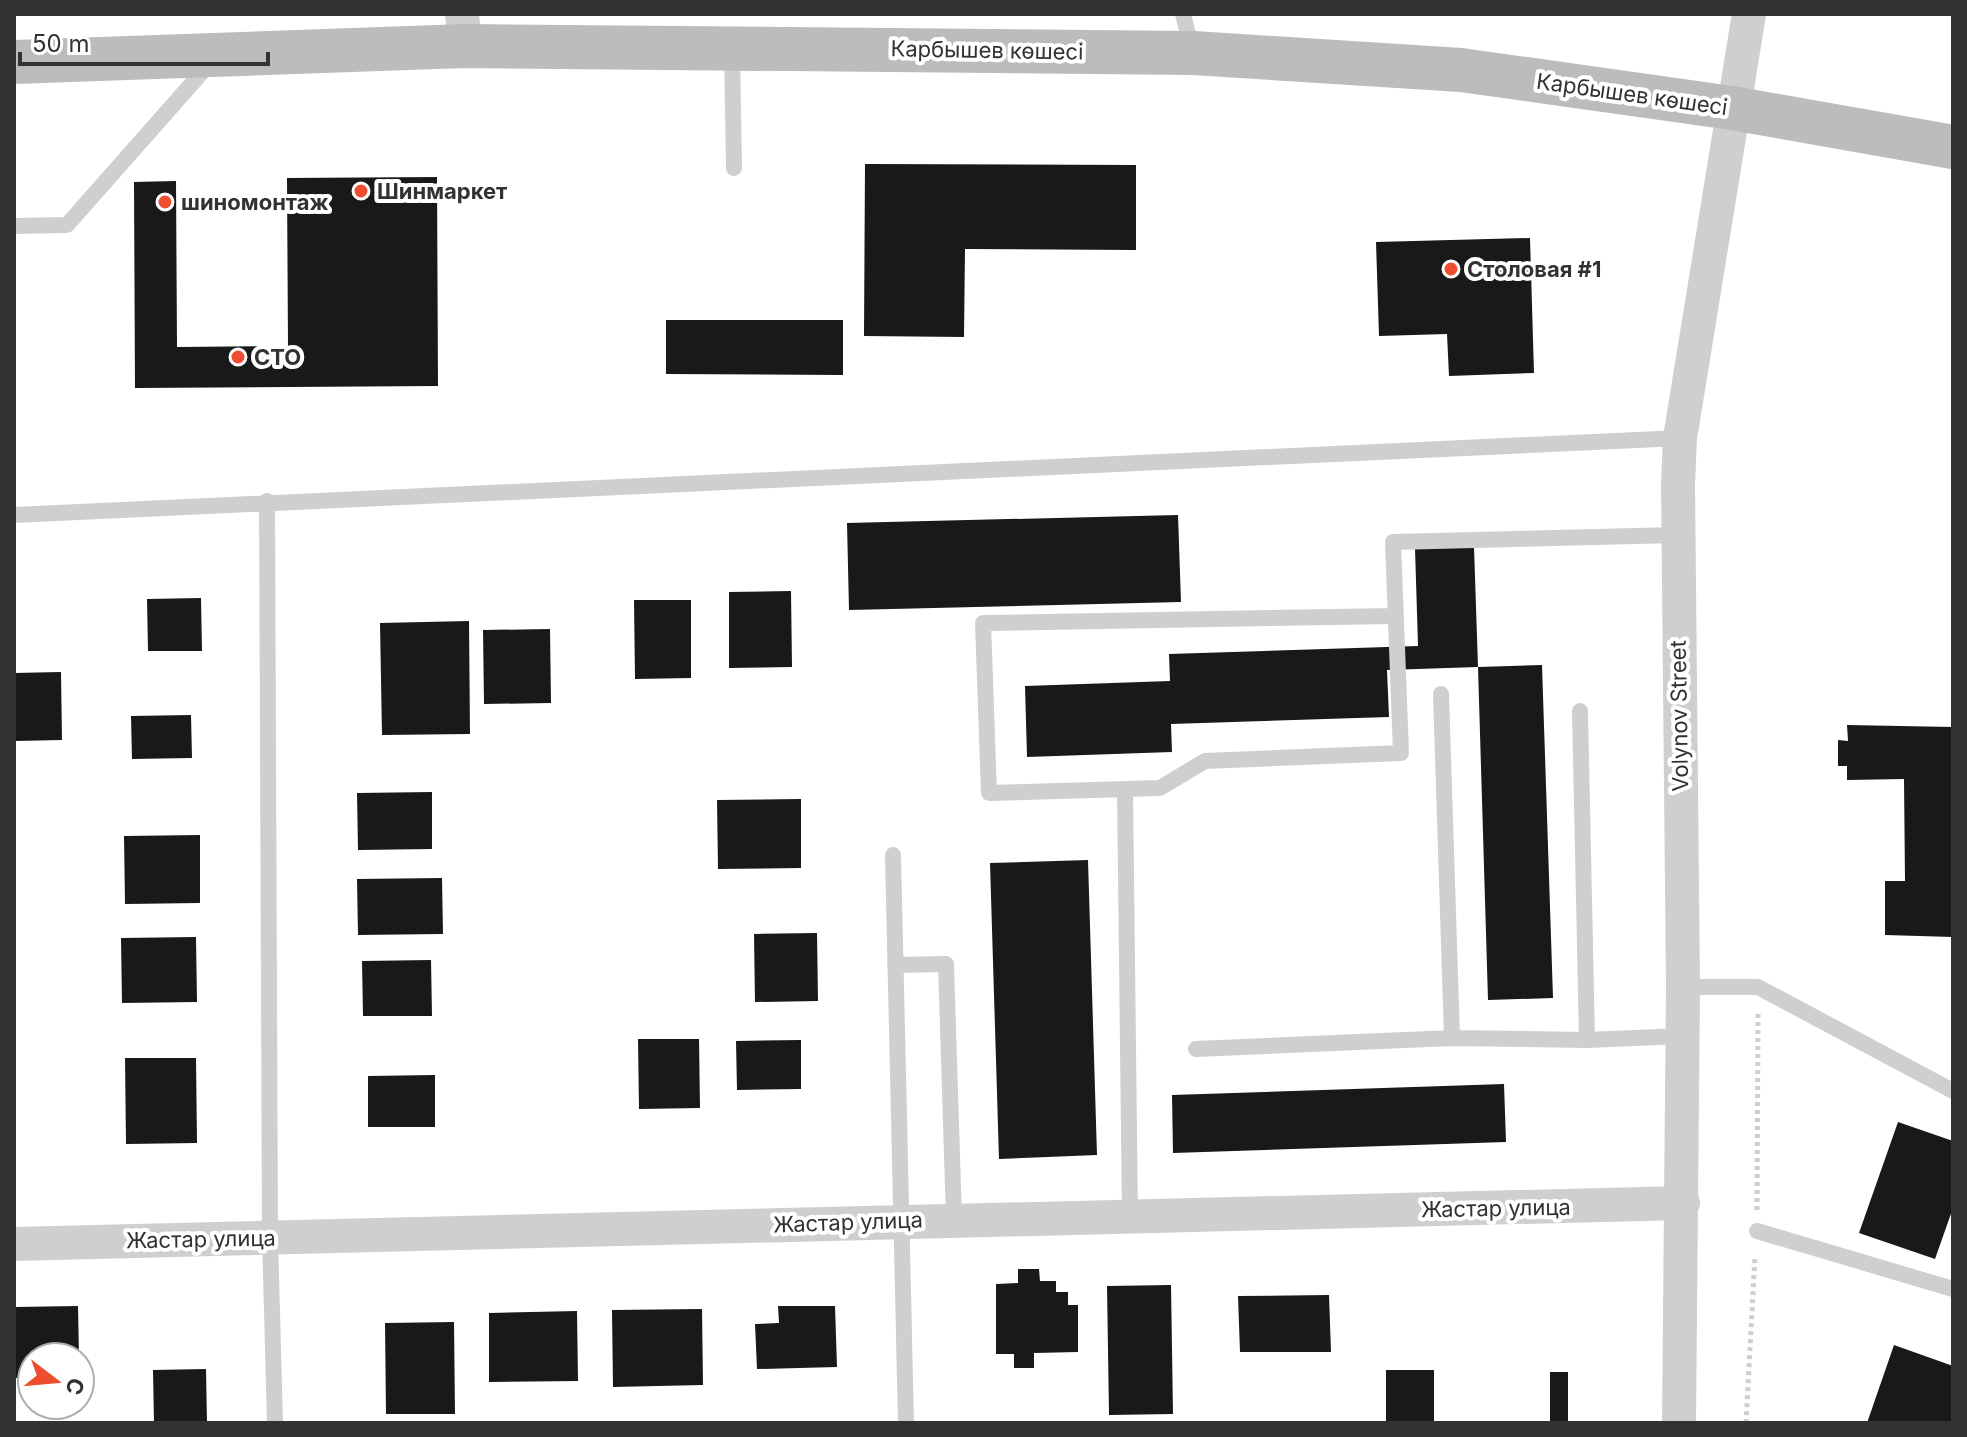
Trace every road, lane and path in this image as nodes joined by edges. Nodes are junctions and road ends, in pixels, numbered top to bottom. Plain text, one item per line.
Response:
1 (1749, 14) edge
2 (463, 30) edge
3 (1188, 34) edge
4 (732, 46) junction
5 (217, 55) junction
6 (14, 62) edge
7 (1732, 108) junction
8 (1953, 147) edge
9 (734, 168) dead end
10 (14, 226) edge
11 (1680, 438) junction
12 (267, 501) junction
13 (14, 515) edge
14 (1676, 535) junction
15 (1395, 616) junction
16 (1441, 694) dead end
17 (1580, 711) dead end
18 (1125, 789) junction
19 (893, 855) dead end
20 (895, 965) junction
21 (1683, 987) junction
22 (1758, 987) junction
23 (1682, 1036) junction
24 (1452, 1038) junction
25 (1587, 1040) junction
26 (1196, 1049) dead end
27 (1953, 1091) edge
28 (1683, 1203) junction
29 (1130, 1217) junction
30 (954, 1219) junction
31 (901, 1222) junction
32 (1757, 1231) junction
33 (270, 1237) junction
34 (14, 1244) edge
35 (1953, 1289) edge
36 (275, 1423) edge
37 (906, 1423) edge
38 (1679, 1423) edge
39 (1746, 1423) edge

1 - 7 street, Volynov Street
2 - 4 main road, Карбышев көшесі
2 - 5 main road, Карбышев көшесі
3 - 4 main road, Карбышев көшесі
3 - 7 main road, Карбышев көшесі
4 - 9 lane
5 - 6 main road, Карбышев көшесі
5 - 10 lane
7 - 8 main road, Карбышев көшесі
7 - 11 street, Volynov Street
11 - 12 lane
11 - 14 street, Volynov Street
12 - 13 lane
12 - 33 lane
14 - 15 lane
14 - 21 street, Volynov Street
15 - 18 lane
15 - 18 lane
16 - 24 lane
17 - 25 lane
18 - 29 lane
19 - 20 lane
20 - 30 lane
20 - 31 lane
21 - 22 lane
21 - 23 street, Volynov Street
22 - 27 lane
22 - 32 path
23 - 25 lane
23 - 28 street, Volynov Street
24 - 25 lane
24 - 26 lane
28 - 29 street, Жастар улица
28 - 38 street, Volynov Street
29 - 30 street, Жастар улица
30 - 31 street, Жастар улица
31 - 33 street, Жастар улица
31 - 37 lane
32 - 35 lane
32 - 39 path
33 - 34 street, Жастар улица
33 - 36 lane

